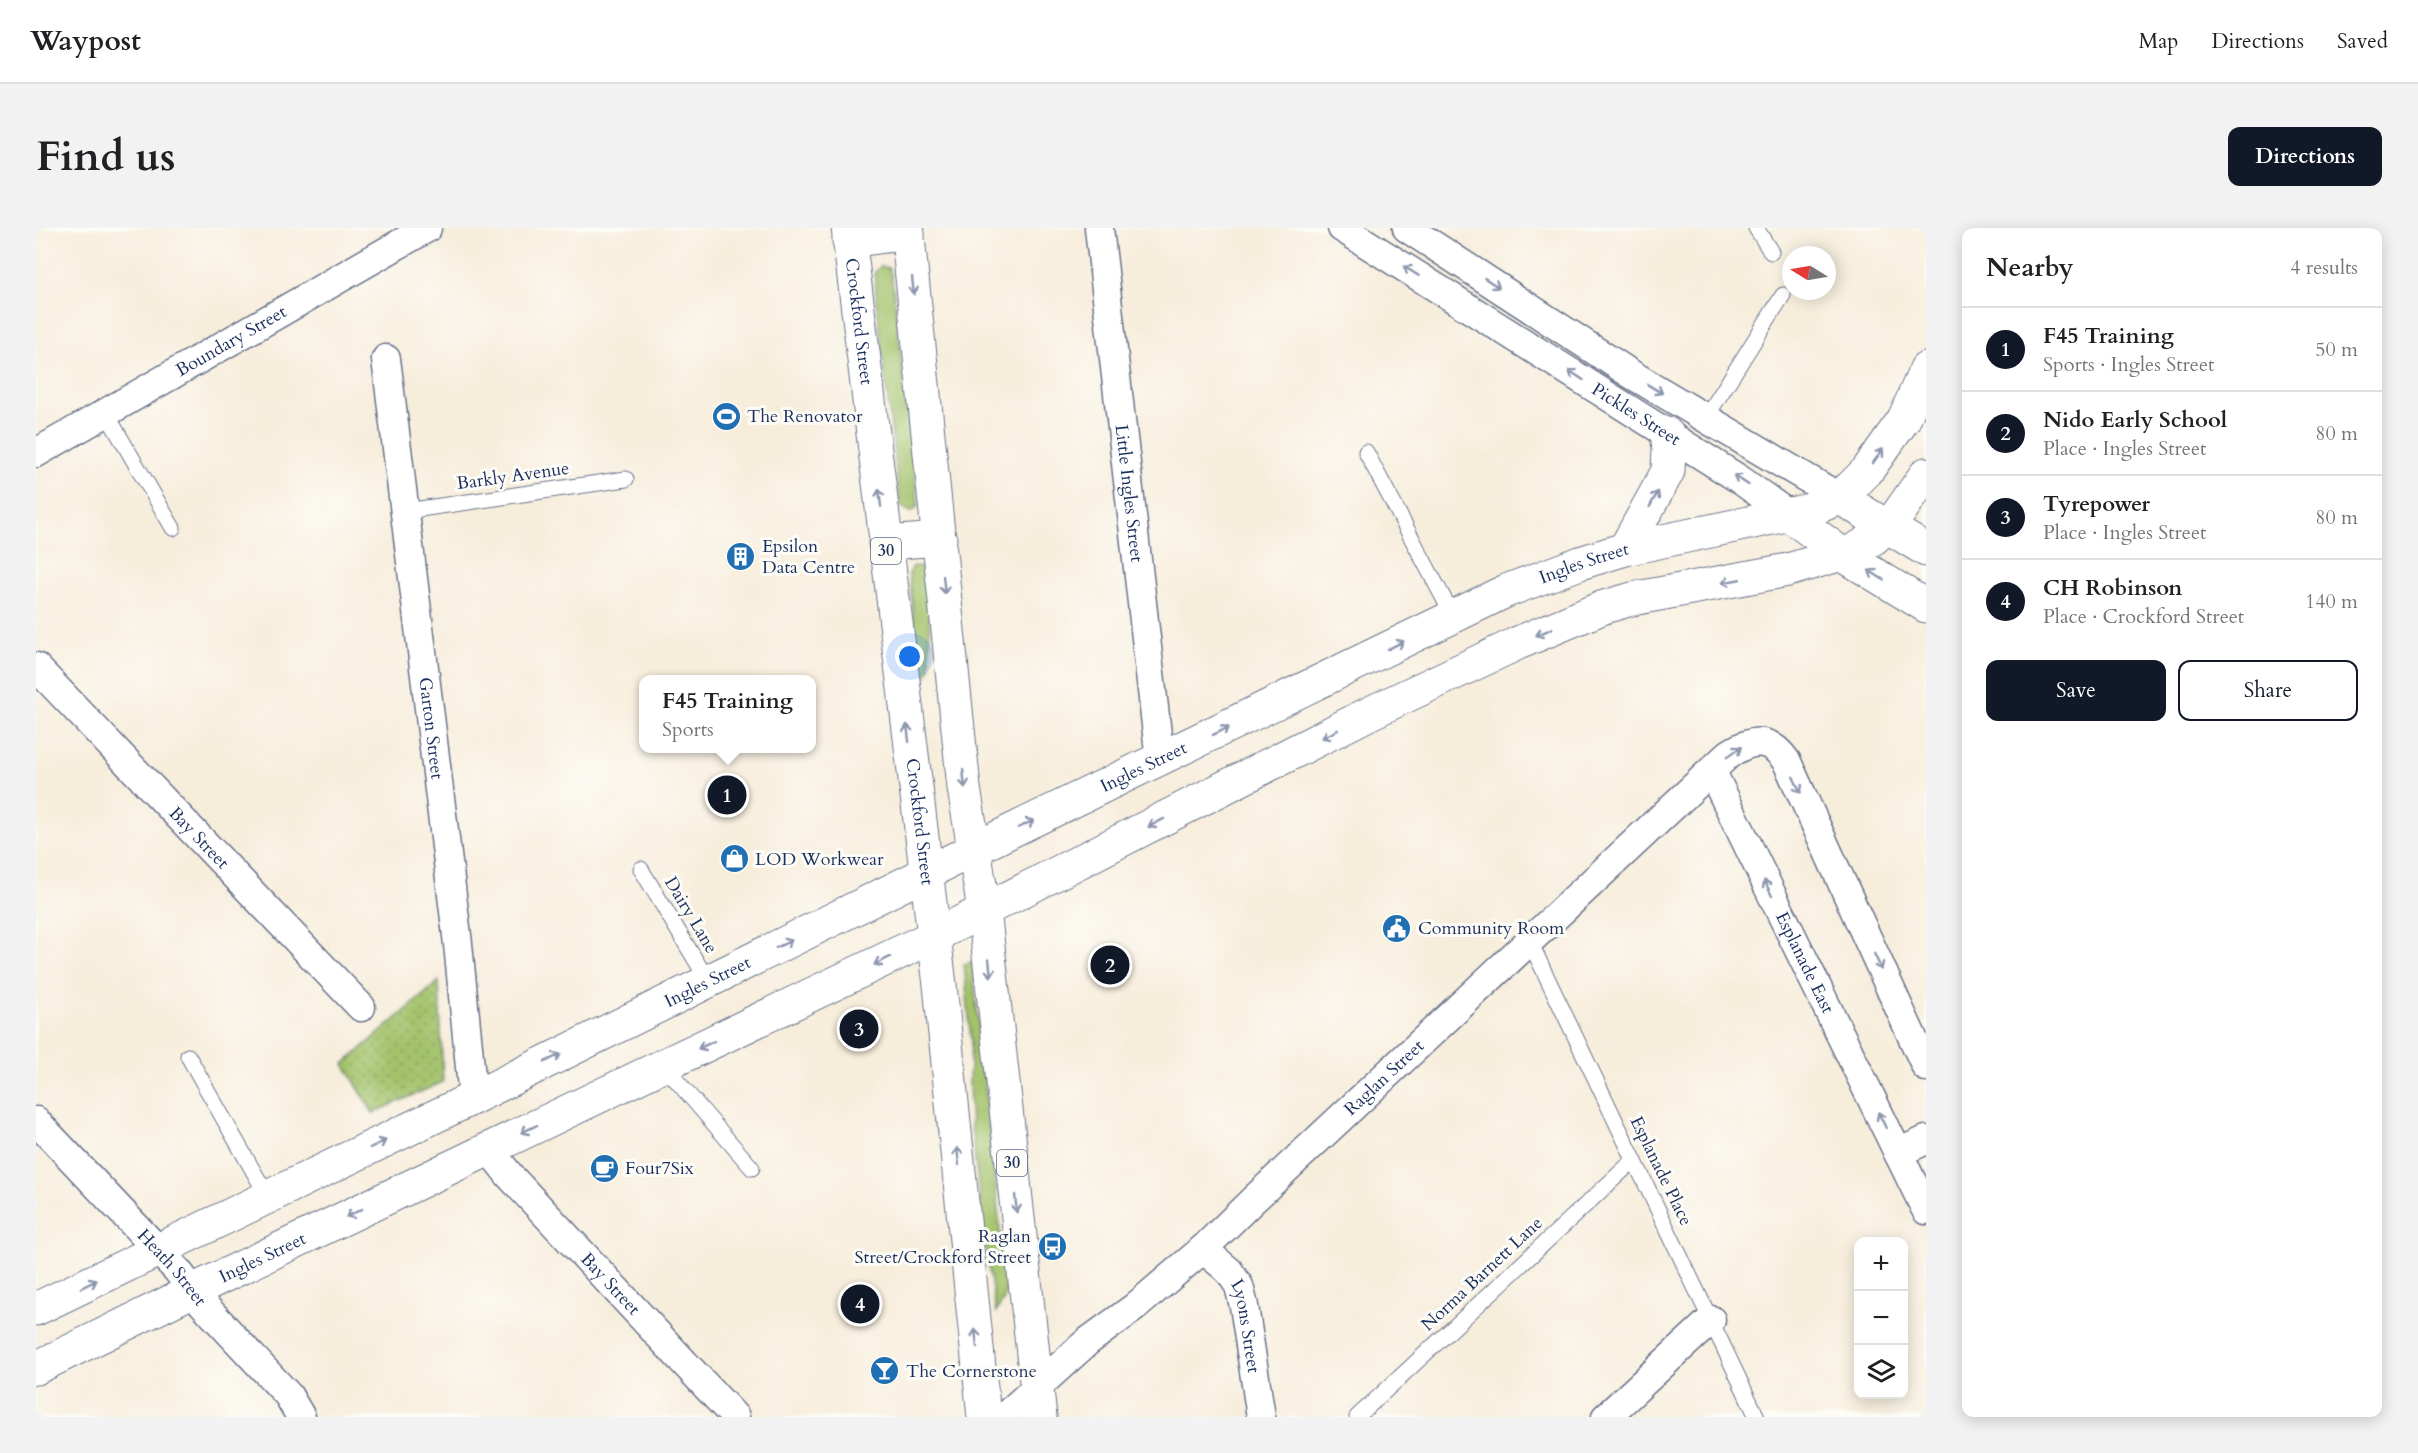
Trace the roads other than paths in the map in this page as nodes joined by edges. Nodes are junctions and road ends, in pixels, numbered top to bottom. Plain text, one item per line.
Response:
1 (428, 228) edge
2 (1099, 228) edge
3 (1342, 228) edge
4 (1407, 228) edge
5 (1756, 228) edge
6 (908, 231) edge
7 (848, 235) edge
8 (390, 238) edge
9 (1771, 252) dead end
10 (1782, 298) edge
11 (386, 358) dead end
12 (1926, 369) edge
13 (106, 413) junction
14 (1705, 419) junction
15 (1667, 434) junction
16 (1366, 452) dead end
17 (36, 453) edge
18 (1926, 474) edge
19 (626, 479) dead end
20 (1837, 496) junction
21 (406, 511) junction
22 (1788, 514) junction
23 (1886, 526) junction
24 (172, 528) dead end
25 (940, 539) junction
26 (885, 543) junction
27 (1625, 549) junction
28 (1926, 550) edge
29 (1843, 555) junction
30 (1926, 606) edge
31 (1453, 616) junction
32 (36, 667) edge
33 (1348, 669) junction
34 (1370, 713) junction
35 (1160, 760) junction
36 (1712, 772) junction
37 (974, 850) junction
38 (641, 869) dead end
39 (927, 874) junction
40 (984, 910) junction
41 (934, 936) junction
42 (1530, 942) junction
43 (708, 981) junction
44 (361, 1007) dead end
45 (188, 1056) dead end
46 (663, 1065) junction
47 (1926, 1067) edge
48 (473, 1098) junction
49 (40, 1131) edge
50 (1926, 1140) edge
51 (488, 1149) junction
52 (1898, 1153) junction
53 (1634, 1160) junction
54 (752, 1168) dead end
55 (268, 1197) junction
56 (1926, 1210) edge
57 (1203, 1249) junction
58 (158, 1250) junction
59 (192, 1291) junction
60 (36, 1309) edge
61 (1712, 1320) junction
62 (36, 1368) edge
63 (1039, 1403) edge
64 (301, 1417) edge
65 (735, 1417) edge
66 (984, 1417) edge
67 (1004, 1417) edge
68 (1261, 1417) edge
69 (1357, 1417) edge
70 (1606, 1417) edge
71 (1757, 1417) edge

1 - 8 street, Boundary Street
2 - 35 street, Little Ingles Street
15 -> 3 street, Pickles Street
4 -> 14 street, Pickles Street
5 - 9 lane
6 - 7 street
6 -> 25 street, 30
26 -> 7 street, Crockford Street / 30
8 - 13 street, Boundary Street
10 - 14 lane
11 - 21 street, Garton Street
20 -> 12 street, Ingles Street
13 - 17 street, Boundary Street
13 - 24 lane
14 - 20 street, Pickles Street
22 -> 15 street, Pickles Street
27 -> 15 street
16 - 31 lane
18 - 23 street, Ingles Street
19 - 21 lane, Barkly Avenue
20 - 22 street, Ingles Street
20 - 23 street, Pickles Street
21 - 48 street, Garton Street
22 - 27 street, Ingles Street
22 - 29 street, Pickles Street
23 - 28 street, Pickles Street
23 - 29 street, Ingles Street
25 - 26 street
25 -> 37 street, 30
39 -> 26 street, Crockford Street / 30
27 - 31 street, Ingles Street
30 -> 29 street, Pickles Street
29 -> 34 street, Ingles Street
33 -> 31 street, Ingles Street
32 - 44 street, Bay Street
33 - 34 street
35 -> 33 street, Ingles Street
34 -> 40 street, Ingles Street
37 -> 35 street, Ingles Street
36 - 42 street, Raglan Street
36 -> 47 street, Raglan Street
52 -> 36 street, Esplanade East
37 - 39 street, Ingles Street
37 - 40 street, 30
38 - 43 lane, Dairy Lane
39 - 41 street, Crockford Street / 30
43 -> 39 street, Ingles Street
40 - 41 street, Ingles Street
40 -> 63 street, 30
41 -> 46 street, Ingles Street
66 -> 41 street, Crockford Street / 30
42 - 53 lane, Esplanade Place
42 - 57 street, Raglan Street
48 -> 43 street, Ingles Street
45 - 55 lane
46 -> 51 street, Ingles Street
46 - 54 lane
48 - 51 street
55 -> 48 street, Ingles Street
49 - 58 street, Heath Street
50 - 52 street
51 -> 59 street, Ingles Street
51 - 65 street, Bay Street
52 - 56 street, Esplanade East
53 - 61 lane, Esplanade Place
53 - 69 lane, Norma Barnett Lane
55 - 58 street, Ingles Street
57 - 63 street, Raglan Street
57 - 68 street, Lyons Street
58 - 59 street, Heath Street
60 -> 58 street, Ingles Street
59 - 62 street, Ingles Street
59 - 64 street, Heath Street
61 - 70 street
61 - 71 lane, Esplanade Place
63 - 67 street, Raglan Street

